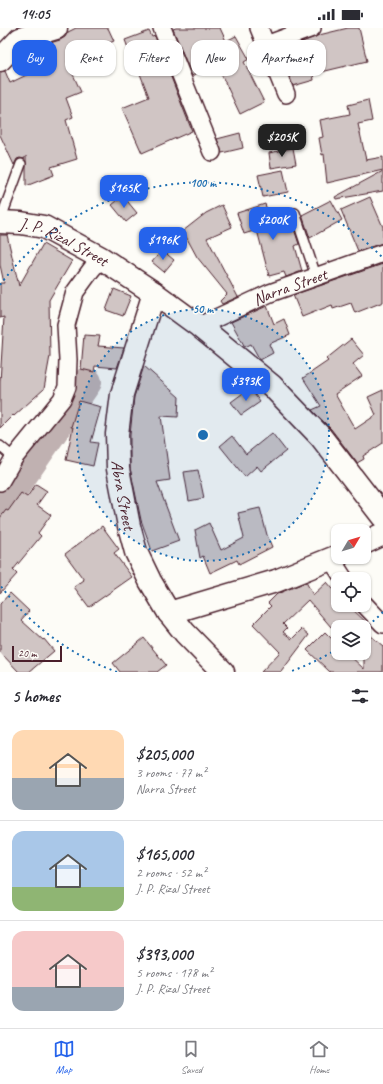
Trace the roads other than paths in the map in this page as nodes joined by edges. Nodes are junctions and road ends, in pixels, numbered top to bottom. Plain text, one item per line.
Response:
1 (56, 28) edge
2 (162, 28) edge
3 (259, 28) edge
4 (312, 28) edge
5 (22, 34) edge
6 (264, 40) edge
7 (280, 40) edge
8 (0, 60) edge
9 (279, 76) edge
10 (286, 94) dead end
11 (212, 152) dead end
12 (21, 164) dead end
13 (295, 213) dead end
14 (0, 221) edge
15 (383, 252) edge
16 (101, 258) junction
17 (316, 276) junction
18 (154, 293) junction
19 (200, 326) junction
20 (0, 446) edge
21 (14, 458) junction
22 (0, 482) edge
23 (383, 517) edge
24 (383, 534) edge
25 (371, 540) edge
26 (331, 558) edge
27 (371, 611) edge
28 (169, 613) junction
29 (383, 624) edge
30 (223, 672) edge

1 - 5 street
2 - 11 street
3 - 6 street
4 - 7 street
5 - 8 street
9 - 10 street
12 - 14 lane
13 - 17 lane
14 - 16 street, J. P. Rizal Street
15 - 17 street, Narra Street
16 - 18 street, J. P. Rizal Street
16 - 21 street
17 - 19 street, Narra Street
18 - 19 street, J. P. Rizal Street
18 - 28 street, Abra Street
19 - 23 street, J. P. Rizal Street
20 - 21 lane
21 - 22 street
24 - 25 street
26 - 28 street
27 - 29 street
28 - 30 street, Abra Street

